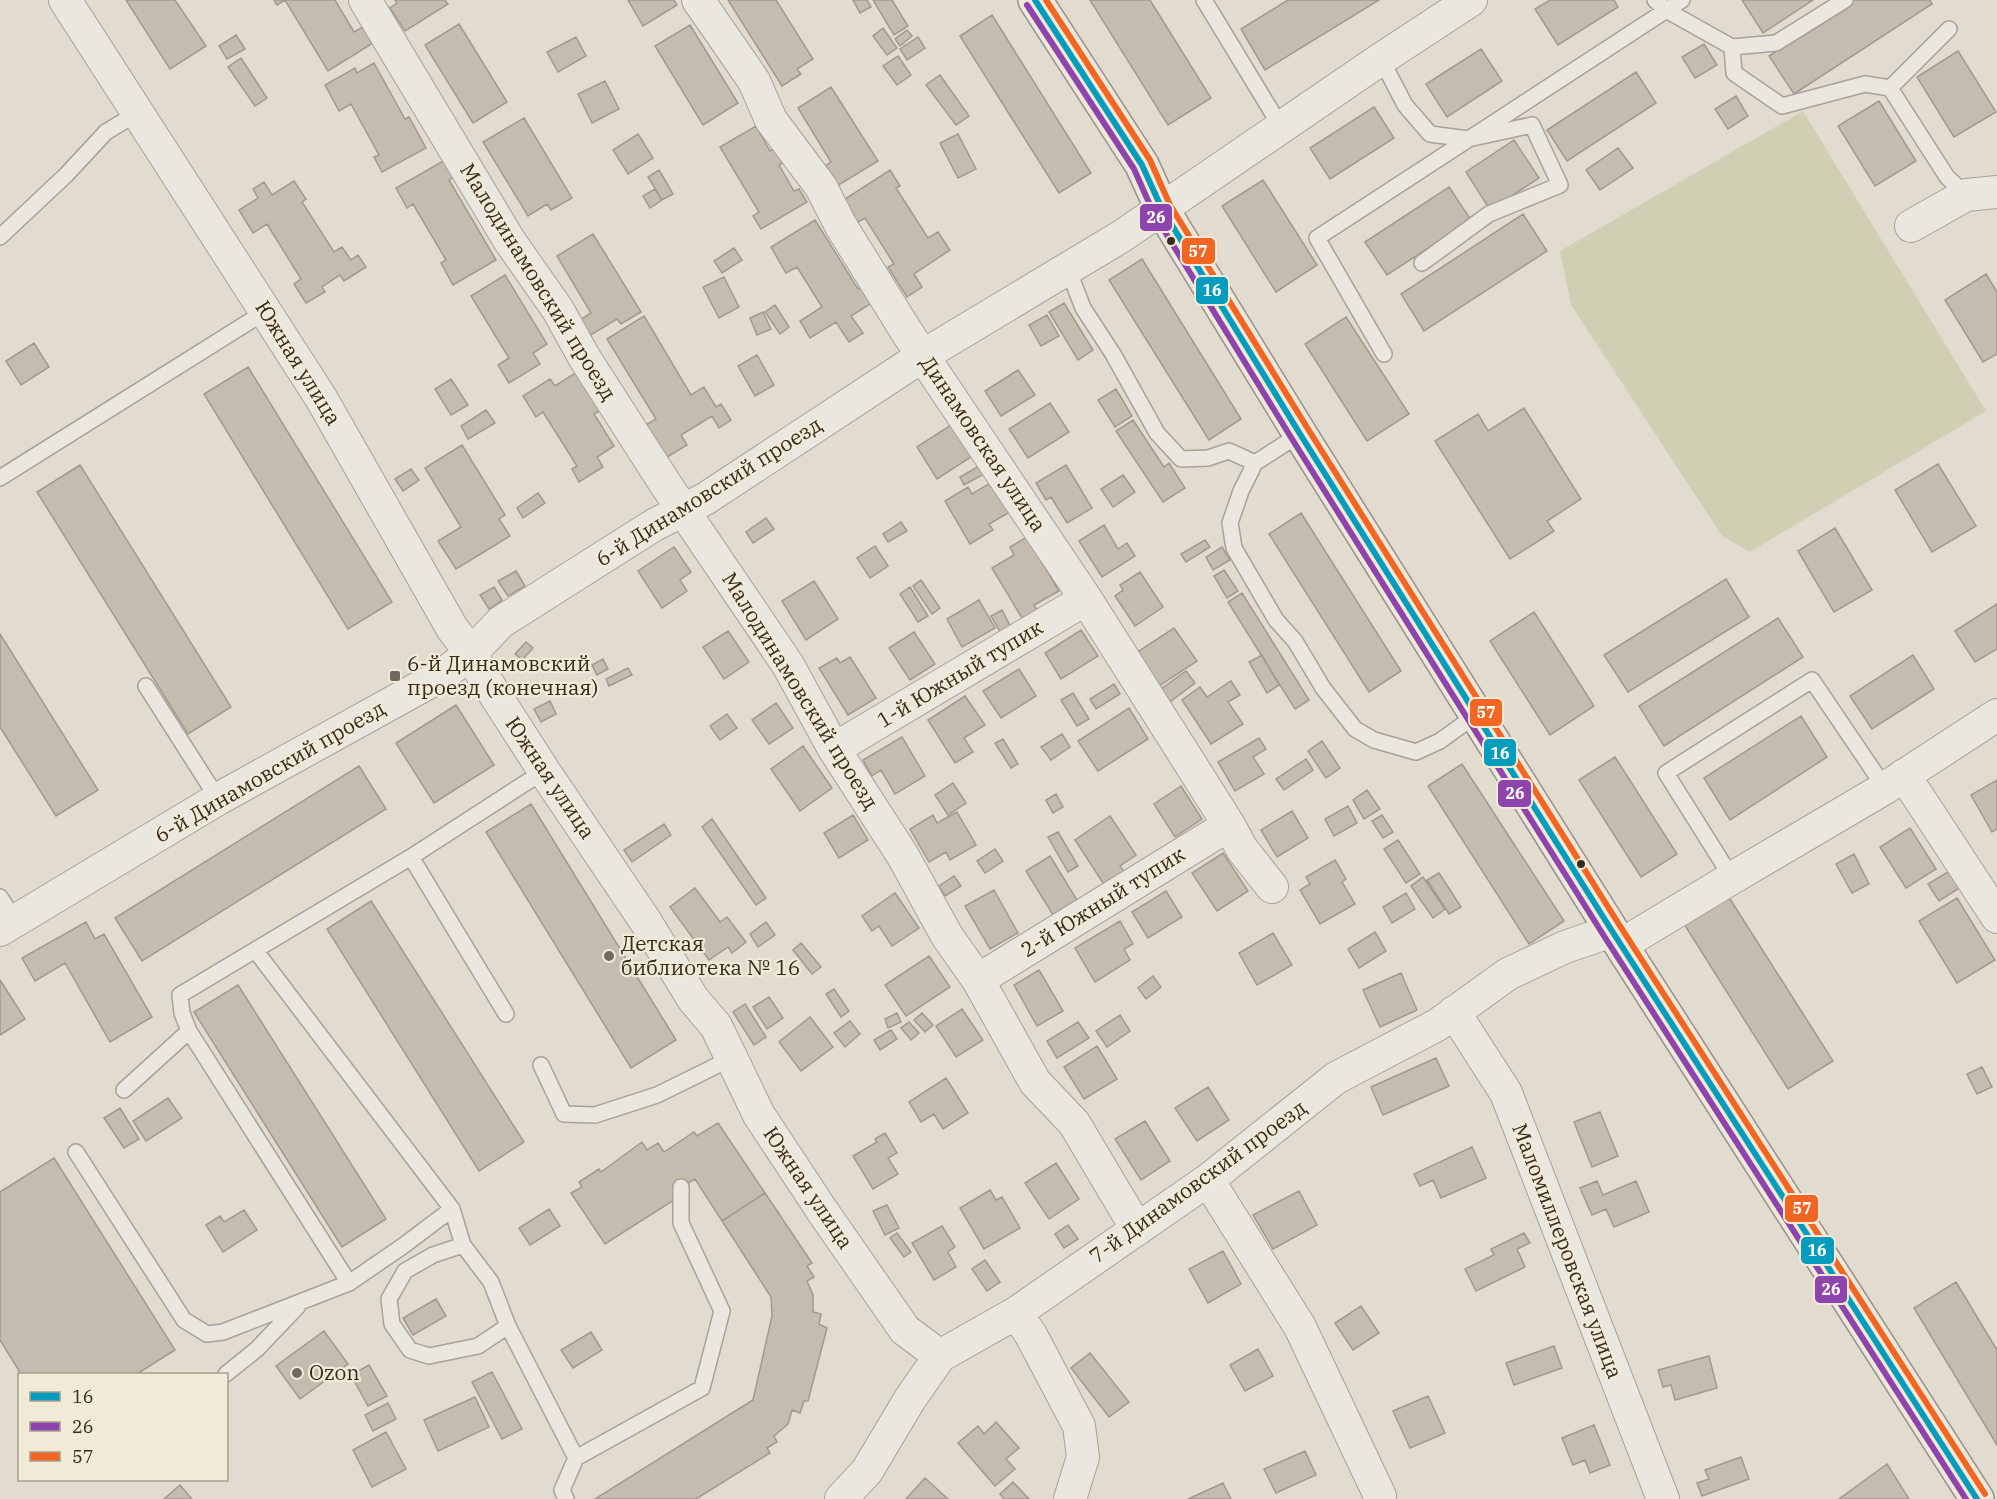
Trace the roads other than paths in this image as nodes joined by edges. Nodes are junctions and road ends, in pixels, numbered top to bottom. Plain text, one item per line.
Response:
1 (64, 0) edge
2 (365, 0) edge
3 (698, 0) edge
4 (1035, 0) edge
5 (1204, 0) edge
6 (1471, 0) edge
7 (1682, 0) edge
8 (1845, 0) edge
9 (1661, 5) edge
10 (1949, 29) dead end
11 (1732, 47) junction
12 (1381, 59) junction
13 (1890, 88) junction
14 (139, 112) junction
15 (1281, 127) junction
16 (1468, 139) junction
17 (1997, 192) edge
18 (1966, 195) junction
19 (1162, 208) junction
20 (1911, 226) dead end
21 (0, 237) edge
22 (1422, 263) dead end
23 (1068, 269) junction
24 (266, 311) junction
25 (1383, 354) dead end
26 (924, 355) junction
27 (1300, 434) junction
28 (1255, 463) junction
29 (0, 478) edge
30 (683, 510) junction
31 (1086, 598) junction
32 (471, 653) junction
33 (146, 686) dead end
34 (1476, 715) junction
35 (1997, 715) edge
36 (834, 749) junction
37 (544, 771) junction
38 (1895, 782) junction
39 (218, 799) junction
40 (1229, 825) junction
41 (411, 857) junction
42 (1732, 878) junction
43 (1272, 887) dead end
44 (5, 916) edge
45 (1997, 917) edge
46 (1616, 938) junction
47 (255, 950) junction
48 (978, 980) junction
49 (1454, 1012) junction
50 (506, 1014) dead end
51 (189, 1031) junction
52 (730, 1059) junction
53 (541, 1065) dead end
54 (124, 1090) dead end
55 (76, 1152) dead end
56 (1208, 1180) junction
57 (681, 1187) dead end
58 (452, 1209) junction
59 (1137, 1229) junction
60 (463, 1245) junction
61 (349, 1283) junction
62 (300, 1304) junction
63 (1016, 1313) junction
64 (508, 1326) junction
65 (940, 1356) junction
66 (227, 1373) edge
67 (576, 1458) junction
68 (1380, 1496) dead end
69 (566, 1499) edge
70 (841, 1499) edge
71 (1070, 1499) edge
72 (1663, 1499) edge
73 (1977, 1499) edge

1 - 14 street, Южная улица
2 - 30 street, Малодинамовский проезд
3 - 26 street, Динамовская улица
4 - 19 street
5 - 15 lane
6 - 12 street, 6-й Динамовский проезд
7 - 9 lane
8 - 11 lane
9 - 11 lane
9 - 16 lane
10 - 13 lane
11 - 13 lane
12 - 15 street, 6-й Динамовский проезд
12 - 16 lane
13 - 18 lane
14 - 21 lane
14 - 24 street, Южная улица
15 - 19 street, 6-й Динамовский проезд
16 - 22 lane
16 - 25 lane
17 - 18 street
18 - 20 street
19 - 23 street, 6-й Динамовский проезд
19 - 27 street
23 - 26 street, 6-й Динамовский проезд
23 - 28 lane
24 - 29 lane
24 - 32 street, Южная улица
26 - 30 street, 6-й Динамовский проезд
26 - 31 street, Динамовская улица
27 - 28 lane
27 - 34 street
28 - 34 lane
30 - 32 street, 6-й Динамовский проезд
30 - 36 street, Малодинамовский проезд
31 - 36 street, 1-й Южный тупик
31 - 40 street, Динамовская улица
32 - 37 street, Южная улица
32 - 39 street, 6-й Динамовский проезд
33 - 39 lane
34 - 46 street
35 - 38 street, 7-й Динамовский проезд
36 - 48 street, Малодинамовский проезд
37 - 41 lane
37 - 52 street, Южная улица
38 - 42 street, 7-й Динамовский проезд
38 - 42 lane
38 - 45 street
39 - 44 street, 6-й Динамовский проезд
40 - 43 street, Динамовская улица
40 - 48 street, 2-й Южный тупик
41 - 47 lane
41 - 50 lane
42 - 46 street, 7-й Динамовский проезд
46 - 49 street, 7-й Динамовский проезд
46 - 73 street
47 - 51 lane
47 - 58 lane
48 - 59 street, Малодинамовский проезд
49 - 56 street, 7-й Динамовский проезд
49 - 72 street, Маломиллеровская улица
51 - 54 lane
51 - 61 lane
52 - 53 lane
52 - 65 street, Южная улица
55 - 62 lane
56 - 59 street, 7-й Динамовский проезд
56 - 68 street
57 - 67 lane
58 - 60 lane
58 - 61 lane
59 - 63 street, 7-й Динамовский проезд
60 - 64 lane
60 - 64 lane
61 - 62 lane
62 - 66 lane
63 - 65 street, 7-й Динамовский проезд
63 - 71 street
64 - 67 lane
65 - 70 street, 7-й Динамовский проезд
67 - 69 lane

